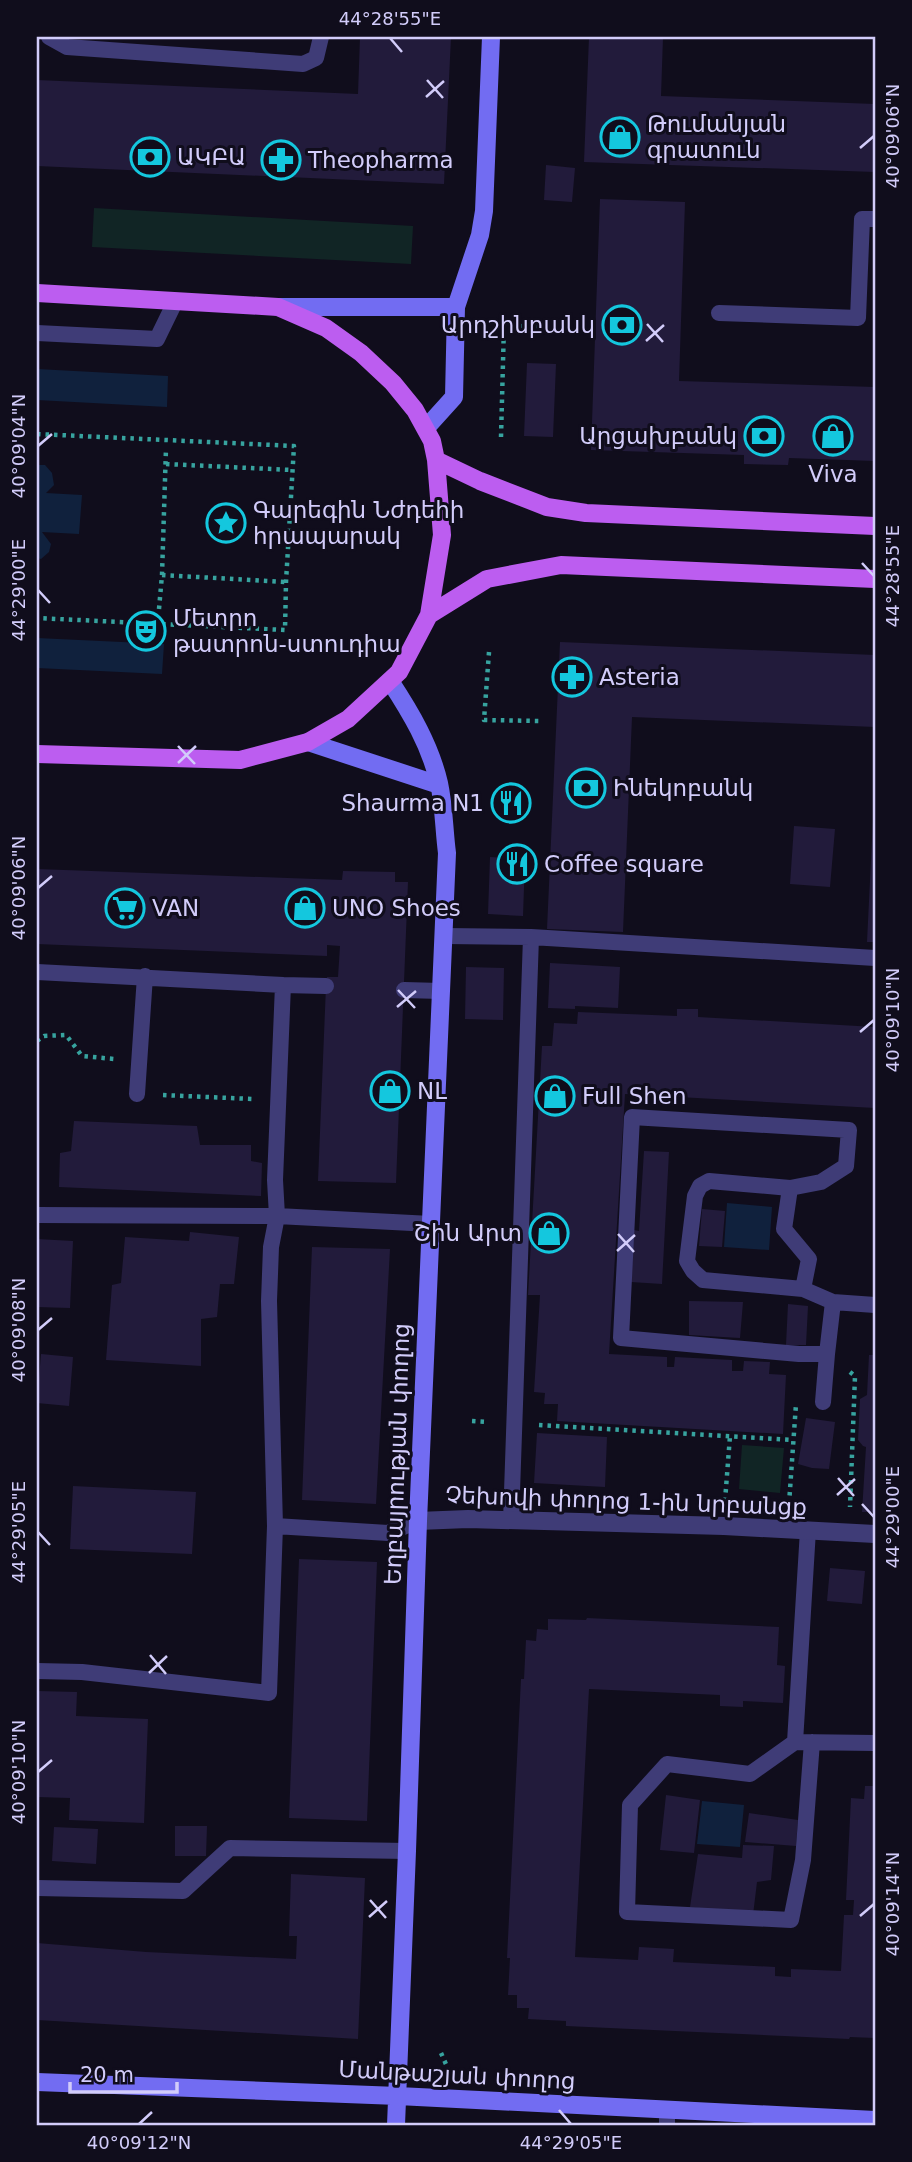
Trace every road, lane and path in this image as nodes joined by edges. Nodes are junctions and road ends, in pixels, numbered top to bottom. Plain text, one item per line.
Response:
1 (49, 37) edge
2 (321, 37) edge
3 (491, 37) edge
4 (875, 219) edge
5 (37, 293) edge
6 (176, 302) junction
7 (278, 307) junction
8 (456, 307) junction
9 (719, 313) dead end
10 (564, 329) dead end
11 (37, 333) edge
12 (426, 428) junction
13 (37, 434) edge
14 (500, 436) dead end
15 (166, 448) dead end
16 (436, 460) junction
17 (166, 464) junction
18 (292, 470) junction
19 (875, 526) edge
20 (162, 575) junction
21 (875, 579) edge
22 (286, 582) junction
23 (159, 609) dead end
24 (429, 615) junction
25 (37, 618) edge
26 (489, 652) dead end
27 (390, 681) junction
28 (542, 721) dead end
29 (308, 742) junction
30 (37, 754) edge
31 (439, 785) junction
32 (444, 936) junction
33 (531, 937) junction
34 (875, 958) edge
35 (37, 972) edge
36 (145, 976) junction
37 (283, 985) junction
38 (326, 986) dead end
39 (404, 990) dead end
40 (441, 991) junction
41 (37, 1041) edge
42 (139, 1061) junction
43 (137, 1094) joint
44 (278, 1100) junction
45 (790, 1188) junction
46 (37, 1214) edge
47 (277, 1216) junction
48 (431, 1224) junction
49 (803, 1289) junction
50 (833, 1303) junction
51 (875, 1305) edge
52 (827, 1354) junction
53 (823, 1402) dead end
54 (796, 1403) dead end
55 (472, 1421) dead end
56 (516, 1423) junction
57 (730, 1436) junction
58 (793, 1440) junction
59 (418, 1521) junction
60 (512, 1521) junction
61 (275, 1526) junction
62 (723, 1526) junction
63 (787, 1529) junction
64 (808, 1530) junction
65 (849, 1532) junction
66 (875, 1534) edge
67 (37, 1671) edge
68 (795, 1742) junction
69 (812, 1742) junction
70 (875, 1743) edge
71 (407, 1851) junction
72 (37, 1888) edge
73 (37, 2082) edge
74 (398, 2096) junction
75 (667, 2117) edge
76 (875, 2120) edge
77 (396, 2125) edge

1 - 2 lane
3 - 8 street
4 - 9 lane
5 - 6 main road
6 - 7 main road
6 - 11 lane
7 - 8 street
7 - 12 main road
8 - 12 street
10 - 14 path
12 - 16 main road
13 - 18 path
15 - 17 path
16 - 19 main road
16 - 24 main road
17 - 18 path
17 - 20 path
18 - 22 path
20 - 22 path
20 - 23 path
21 - 24 main road
22 - 25 path
24 - 27 main road
26 - 28 path
27 - 29 main road
27 - 31 street, Եղբայրության փողոց
29 - 30 main road
29 - 31 street
31 - 32 street, Եղբայրության փողոց
32 - 33 lane
32 - 40 street, Եղբայրության փողոց
33 - 34 lane
33 - 56 lane
35 - 36 lane
36 - 37 lane
36 - 42 lane
37 - 38 lane
37 - 44 lane
39 - 40 lane
40 - 48 street, Եղբայրության փողոց
41 - 42 path
42 - 43 lane
43 - 44 path
44 - 47 lane
45 - 49 lane
45 - 49 lane
45 - 52 lane
46 - 47 lane
47 - 48 lane
47 - 61 lane
48 - 59 street, Եղբայրության փողոց
49 - 50 lane
50 - 51 lane
50 - 52 lane
52 - 53 lane
52 - 65 path
54 - 58 path
55 - 56 path
56 - 57 path
56 - 60 lane
57 - 58 path
57 - 62 path
58 - 63 path
59 - 60 street, Չեխովի փողոց 1-ին նրբանցք
59 - 61 lane
59 - 71 street, Եղբայրության փողոց
60 - 62 street, Չեխովի փողոց 1-ին նրբանցք
61 - 67 lane
62 - 63 street, Չեխովի փողոց 1-ին նրբանցք
63 - 64 street, Չեխովի փողոց 1-ին նրբանցք
64 - 65 street, Չեխովի փողոց 1-ին նրբանցք
64 - 68 lane
65 - 66 street, Չեխովի փողոց 1-ին նրբանցք
68 - 69 lane
68 - 69 lane
69 - 70 lane
71 - 72 lane
71 - 74 street, Եղբայրության փողոց
73 - 74 street, Մանթաշյան փողոց
74 - 75 street, Մանթաշյան փողոց
74 - 77 street, Եղբայրության փողոց
75 - 76 street, Մանթաշյան փողոց

